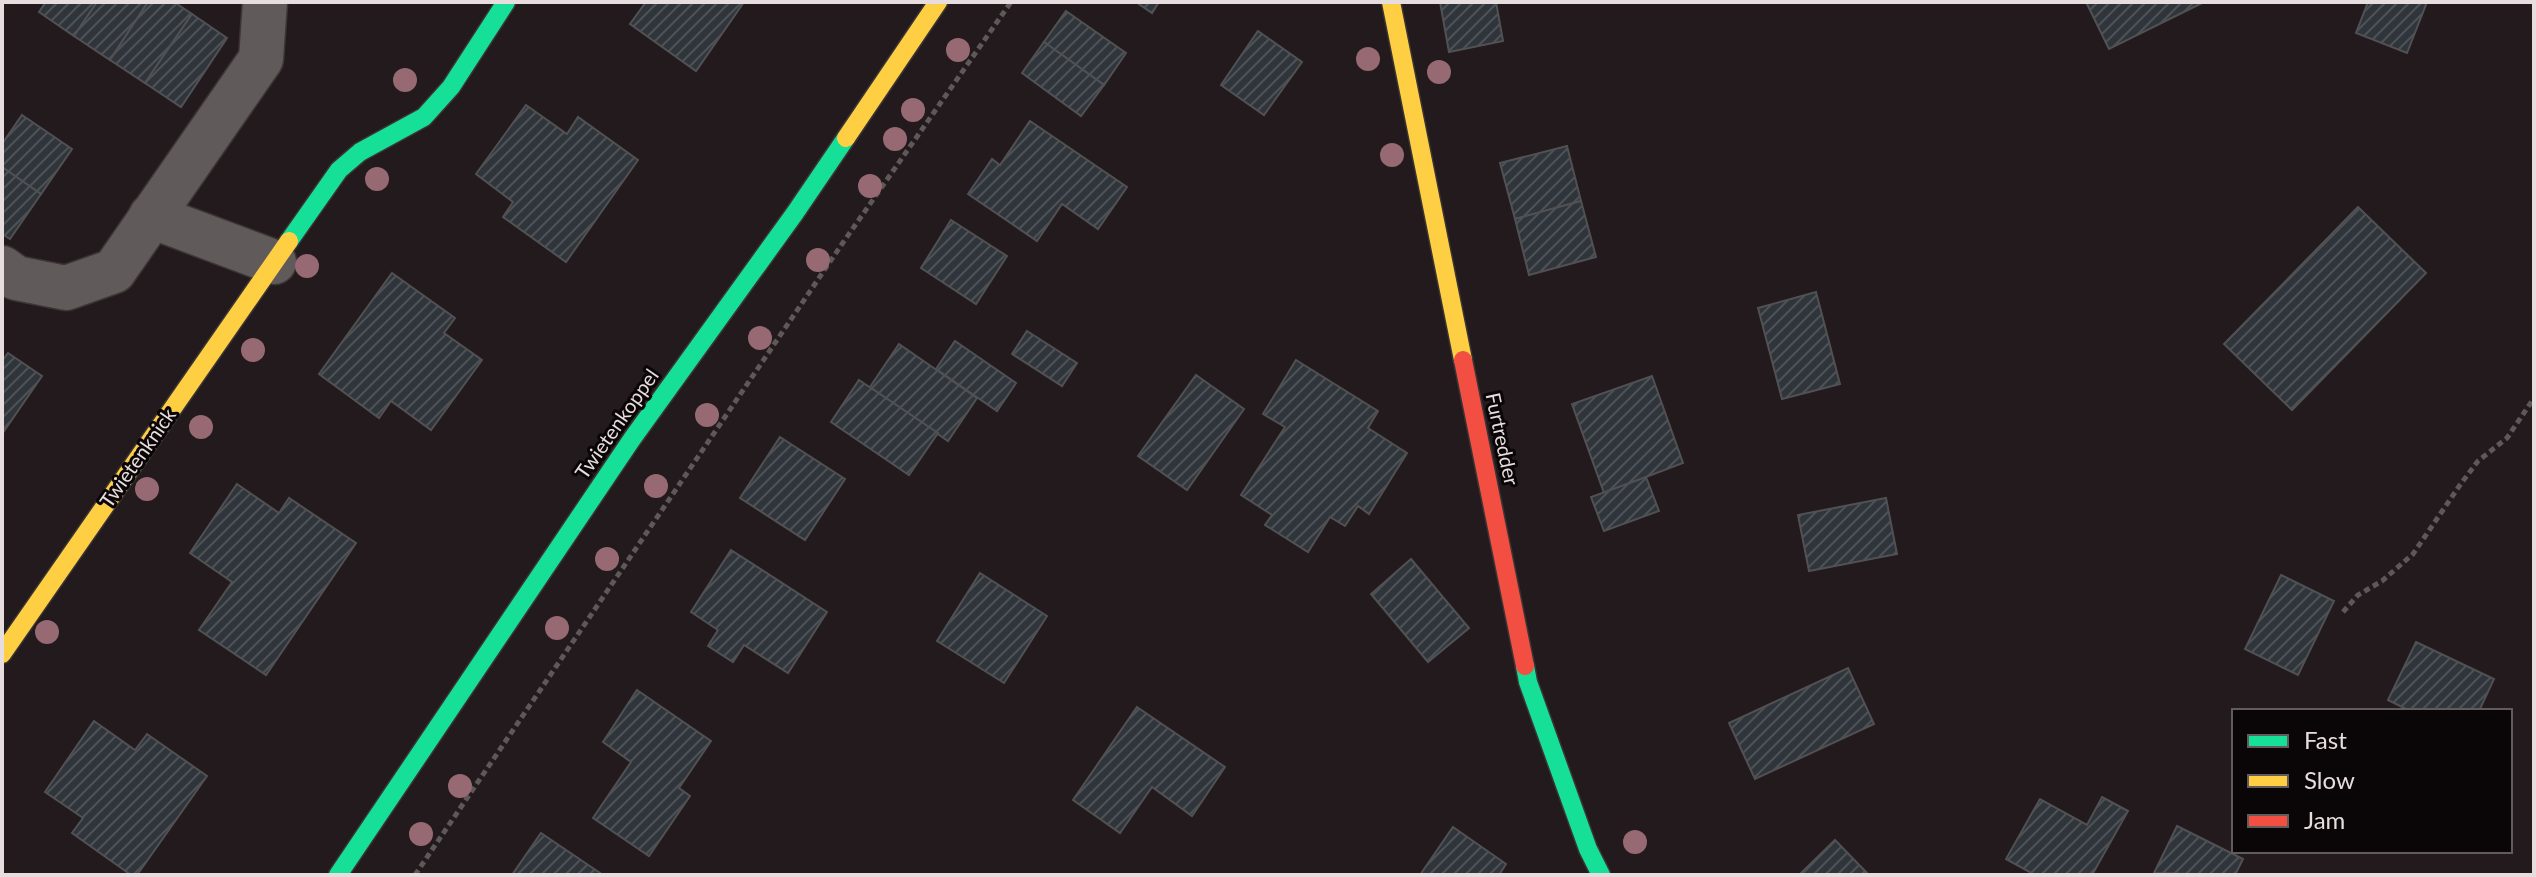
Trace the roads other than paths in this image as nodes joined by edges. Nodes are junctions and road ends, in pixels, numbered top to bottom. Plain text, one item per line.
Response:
1 (265, 2) edge
2 (506, 2) edge
3 (938, 2) edge
4 (1391, 2) edge
5 (151, 216) junction
6 (274, 262) junction
7 (2, 268) edge
8 (2, 654) edge
9 (338, 875) edge
10 (1601, 875) edge

1 - 5 street
2 - 6 street, Twietenknick
3 - 9 street, Twietenkoppel
4 - 10 street, Furtredder
5 - 6 street
5 - 7 street
6 - 8 street, Twietenknick

